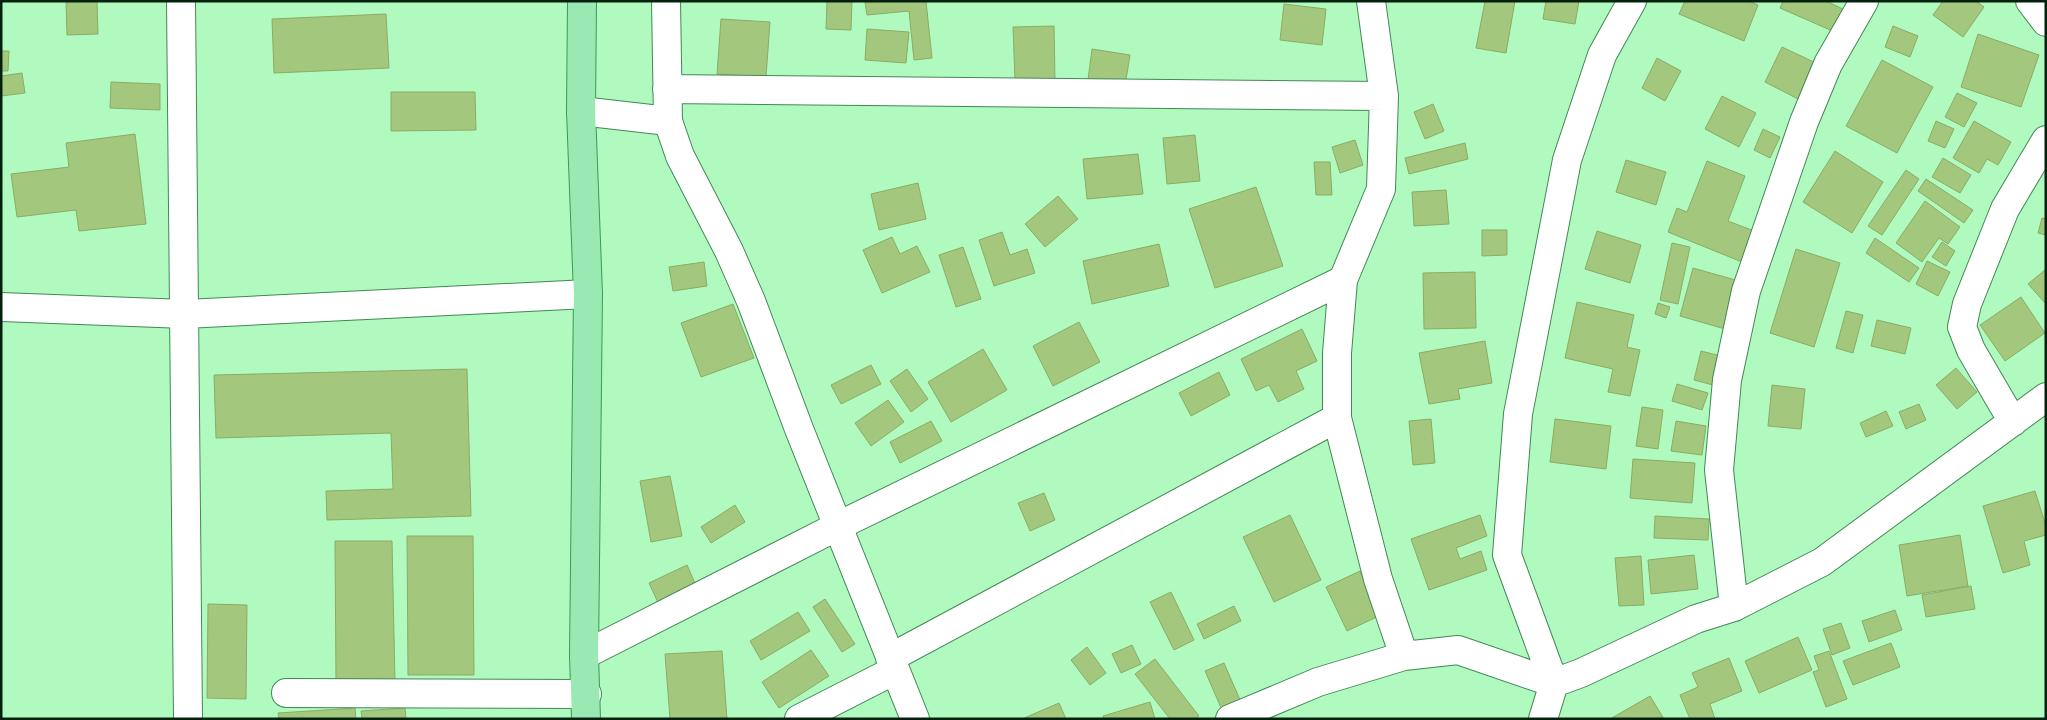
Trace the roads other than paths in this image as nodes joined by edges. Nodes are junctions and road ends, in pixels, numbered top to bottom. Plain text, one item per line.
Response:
1 (181, 1) edge
2 (582, 1) edge
3 (666, 1) edge
4 (1371, 1) edge
5 (1632, 1) edge
6 (1864, 1) edge
7 (2030, 1) edge
8 (2046, 22) edge
9 (667, 89) junction
10 (1384, 96) junction
11 (581, 111) junction
12 (668, 121) junction
13 (2046, 140) edge
14 (1343, 280) junction
15 (588, 294) junction
16 (1, 307) edge
17 (185, 314) junction
18 (2046, 397) edge
19 (1337, 418) junction
20 (2013, 422) junction
21 (838, 526) junction
22 (1734, 607) junction
23 (584, 656) junction
24 (1404, 656) junction
25 (893, 664) junction
26 (1554, 683) junction
27 (286, 693) dead end
28 (587, 706) edge
29 (188, 719) edge
30 (799, 719) edge
31 (915, 719) edge
32 (1230, 719) edge
33 (1543, 719) edge

1 - 17 street
2 - 11 main road
3 - 9 street
4 - 10 street
5 - 26 street
6 - 22 street
7 - 8 street
9 - 10 street
9 - 12 street
10 - 14 street
11 - 12 street
11 - 15 main road
12 - 21 street
13 - 20 street
14 - 19 street
14 - 21 street
15 - 17 street
15 - 23 main road
16 - 17 street
17 - 29 street
18 - 20 street
19 - 24 street
19 - 25 street
20 - 22 street
21 - 23 street
21 - 25 street
22 - 26 street
23 - 28 main road
24 - 26 street
24 - 32 street
25 - 30 street
25 - 31 street
26 - 33 street
27 - 28 street

